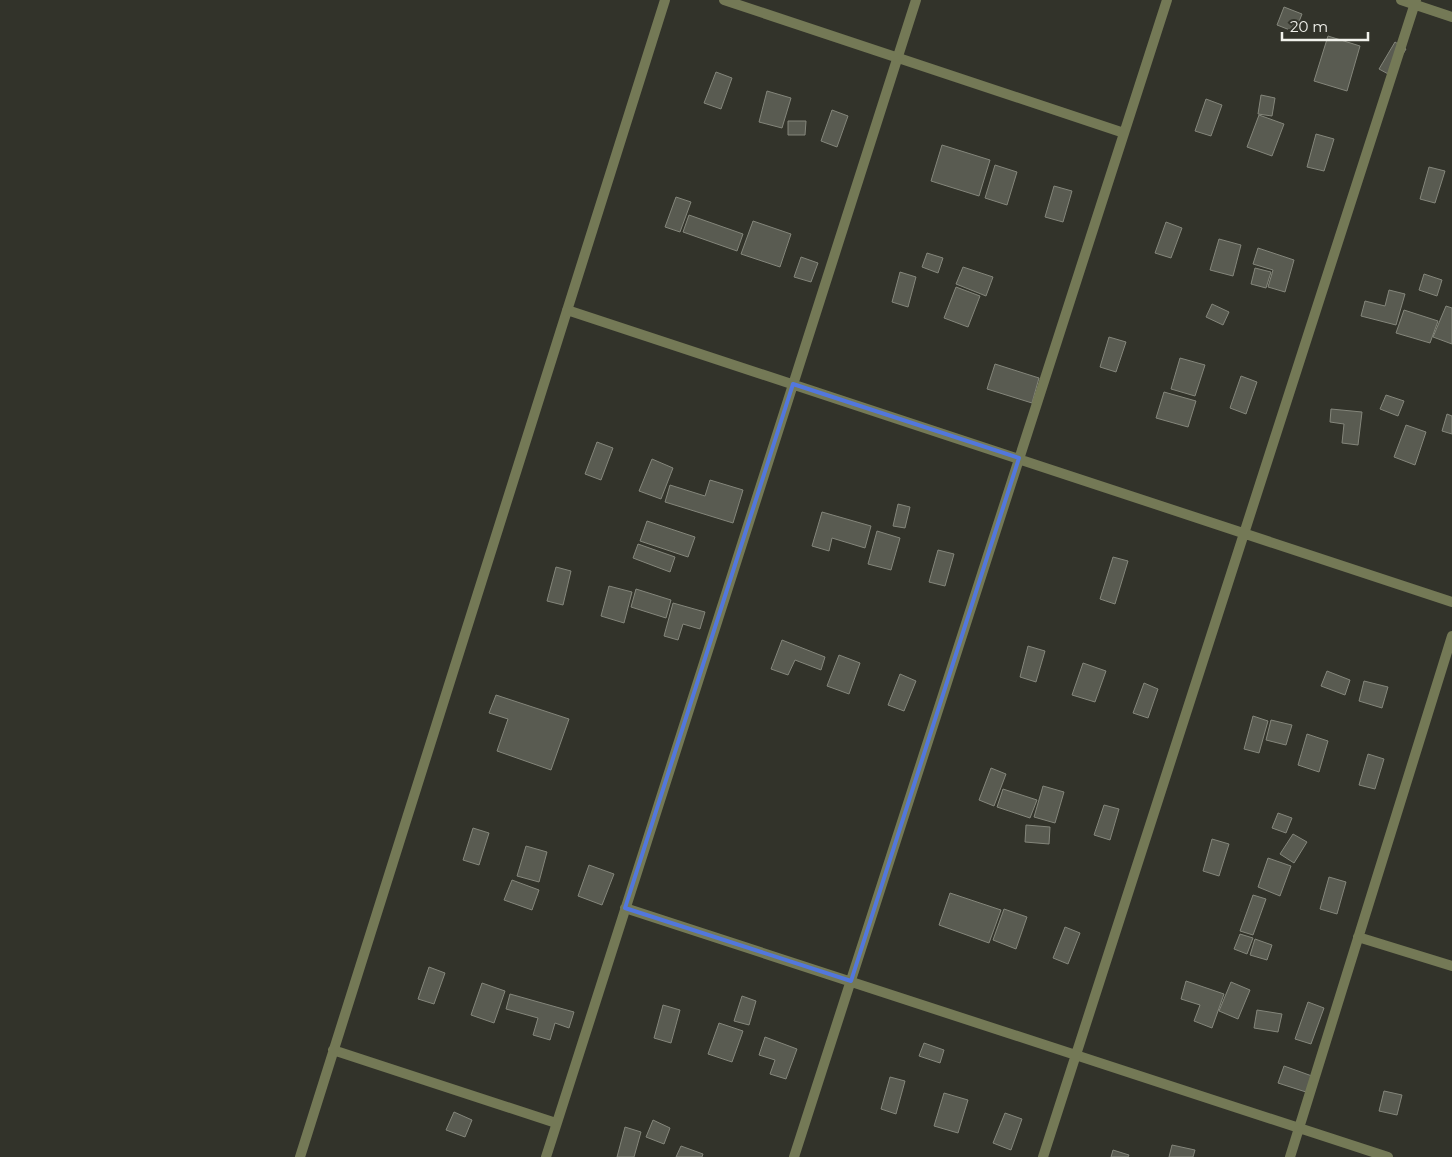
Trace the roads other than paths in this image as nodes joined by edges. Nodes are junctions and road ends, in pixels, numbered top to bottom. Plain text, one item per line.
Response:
1 (665, 0) edge
2 (724, 0) edge
3 (916, 0) edge
4 (1167, 0) edge
5 (1401, 0) edge
6 (1415, 2) edge
7 (1452, 17) edge
8 (898, 58) junction
9 (1124, 133) junction
10 (567, 310) junction
11 (793, 384) junction
12 (1019, 458) junction
13 (1244, 533) junction
14 (1452, 602) edge
15 (1452, 636) edge
16 (625, 908) junction
17 (1358, 937) junction
18 (1452, 966) edge
19 (851, 981) junction
20 (334, 1050) junction
21 (1076, 1055) junction
22 (556, 1123) junction
23 (1299, 1129) junction
24 (300, 1157) edge
25 (546, 1157) edge
26 (794, 1157) edge
27 (1043, 1157) edge
28 (1290, 1157) edge
29 (1388, 1157) edge

1 - 10 street
2 - 8 street
3 - 8 street
4 - 9 street
5 - 6 street
6 - 7 street
6 - 13 street
8 - 9 street
8 - 11 street
9 - 12 street
10 - 11 street
10 - 20 street
11 - 12 street
11 - 16 street
12 - 13 street
12 - 19 street
13 - 14 street
13 - 21 street
15 - 17 street
16 - 19 street
16 - 22 street
17 - 18 street
17 - 23 street
19 - 21 street
19 - 26 street
20 - 22 street
20 - 24 street
21 - 23 street
21 - 27 street
22 - 25 street
23 - 28 street
23 - 29 street

